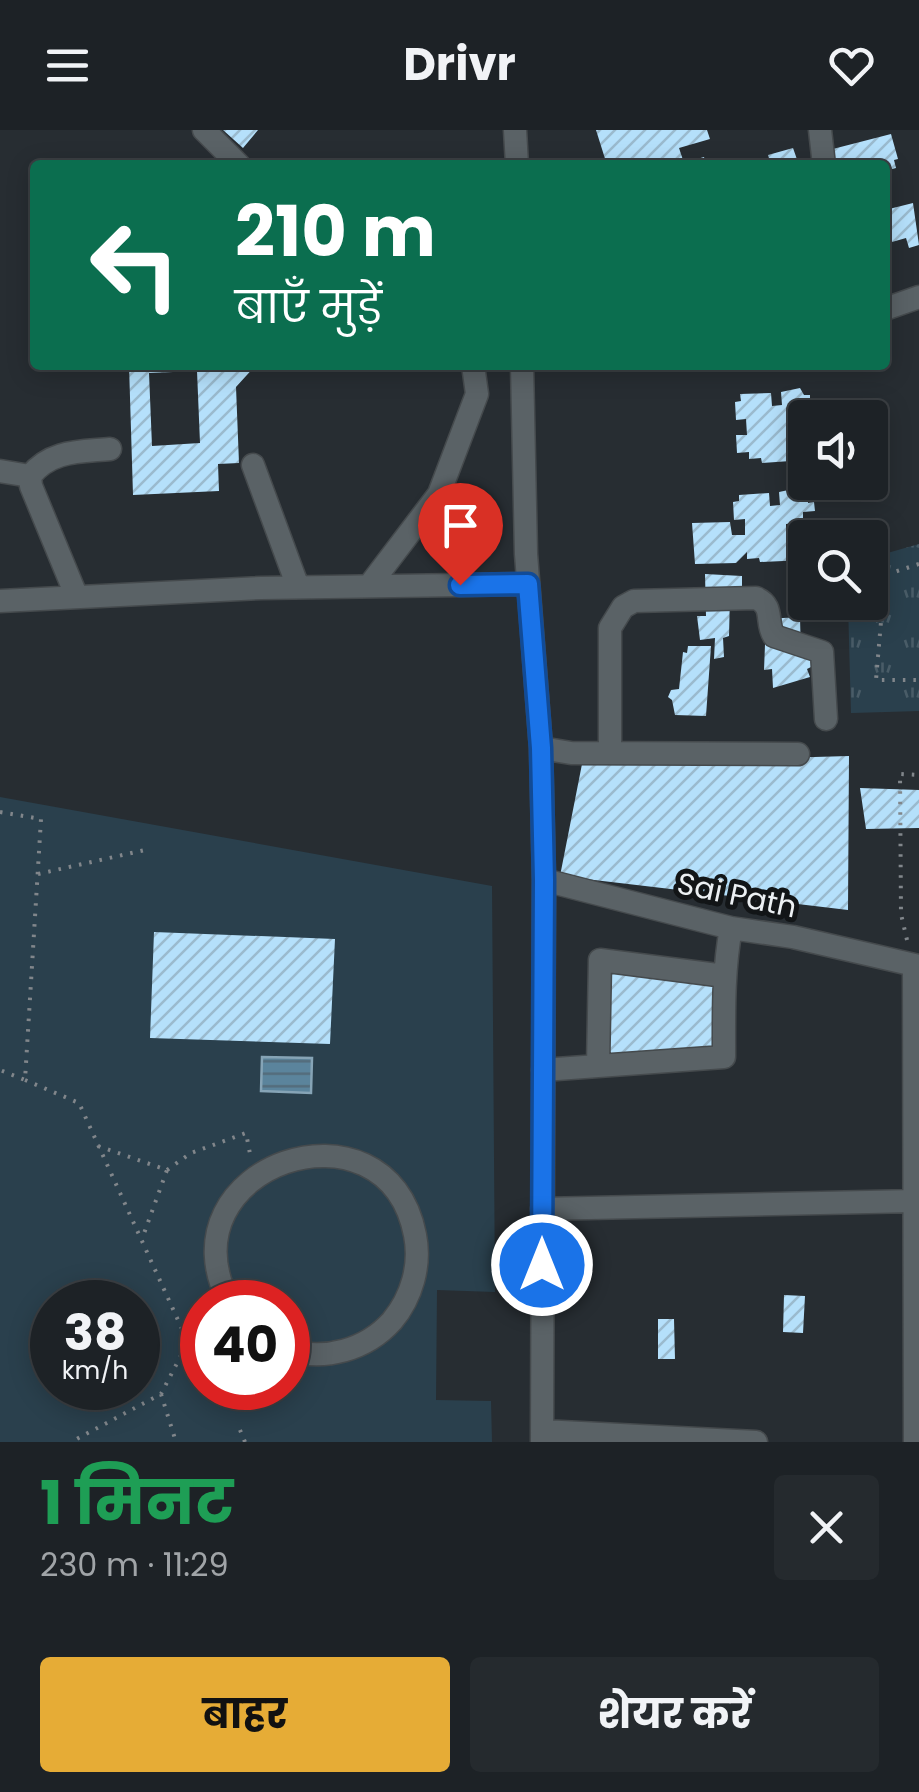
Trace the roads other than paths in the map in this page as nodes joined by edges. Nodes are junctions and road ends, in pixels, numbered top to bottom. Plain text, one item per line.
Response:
1 (204, 130) edge
2 (516, 130) edge
3 (820, 130) edge
4 (235, 160) edge
5 (517, 160) edge
6 (823, 160) edge
7 (919, 297) edge
8 (890, 307) edge
9 (474, 370) edge
10 (522, 370) edge
11 (110, 450) dead end
12 (253, 465) dead end
13 (0, 471) edge
14 (30, 476) junction
15 (528, 584) junction
16 (369, 586) junction
17 (298, 587) junction
18 (76, 596) junction
19 (0, 601) edge
20 (826, 719) dead end
21 (541, 748) junction
22 (610, 753) junction
23 (798, 754) dead end
24 (544, 880) junction
25 (731, 928) junction
26 (917, 966) edge
27 (725, 976) junction
28 (598, 1066) junction
29 (543, 1070) junction
30 (914, 1200) junction
31 (542, 1209) junction
32 (221, 1280) edge
33 (310, 1354) edge
34 (542, 1437) edge
35 (756, 1442) edge
36 (915, 1442) edge

1 - 4 street
2 - 5 street
3 - 6 street
7 - 8 street
9 - 16 street
10 - 15 street
11 - 14 street
12 - 17 street
13 - 14 street
14 - 18 street
15 - 16 street
15 - 21 street
16 - 17 street
17 - 18 street
18 - 19 street
20 - 22 street
21 - 22 street
21 - 24 street
22 - 23 street
24 - 25 street, Sai Path
24 - 29 street
25 - 26 street, Sai Path
25 - 27 street
26 - 30 street
27 - 28 street
27 - 28 street
28 - 29 street
29 - 31 street
30 - 31 street
30 - 36 street
31 - 34 street
32 - 33 street
34 - 35 street

